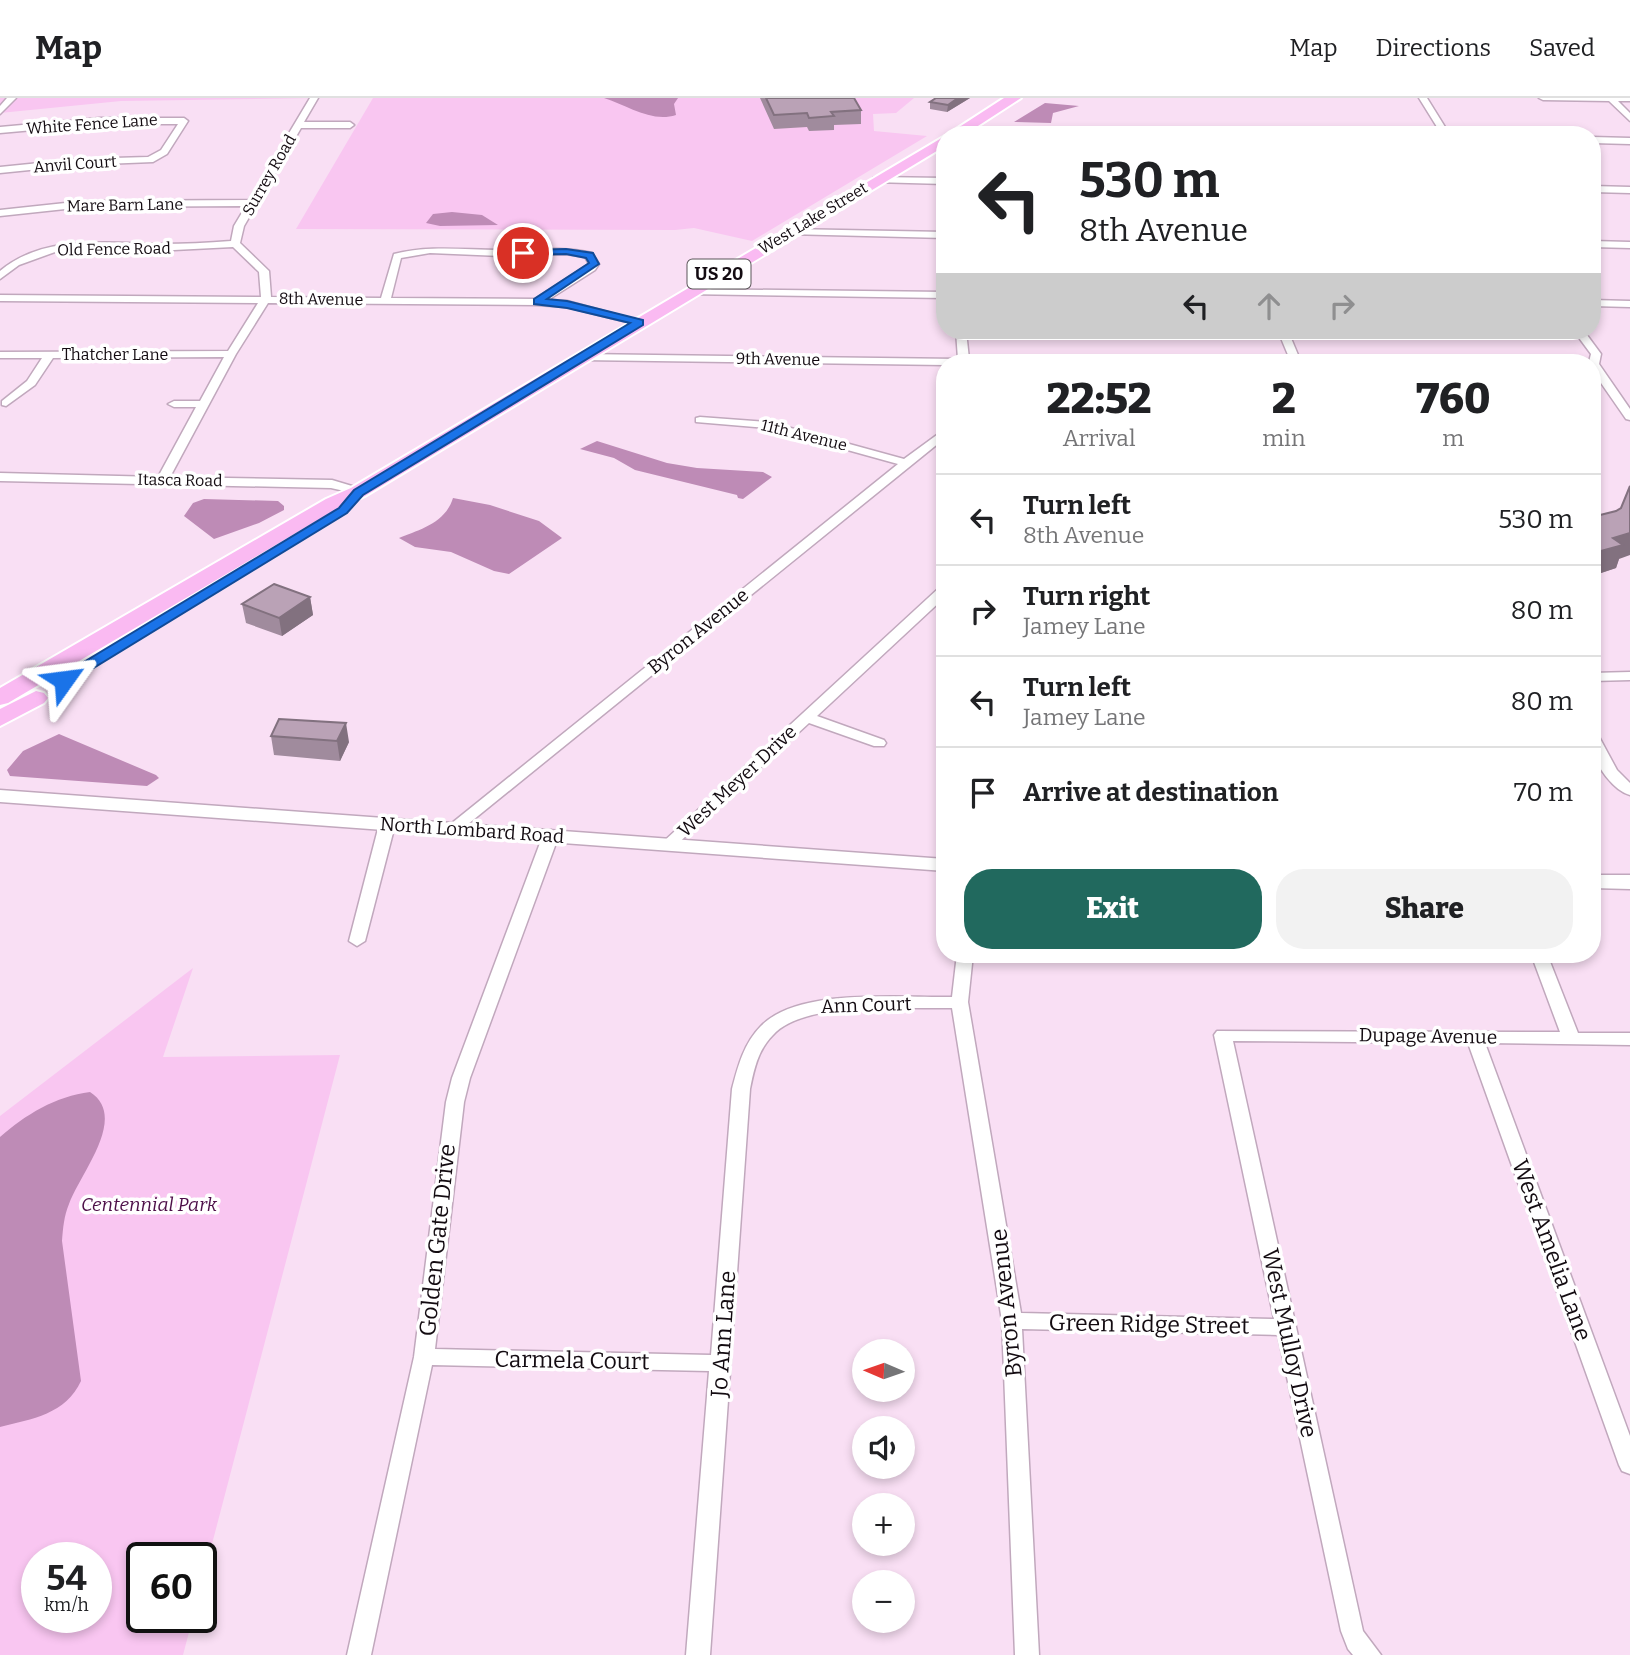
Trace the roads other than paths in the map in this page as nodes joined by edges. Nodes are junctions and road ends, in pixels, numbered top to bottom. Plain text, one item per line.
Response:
1 (12, 98) edge
2 (314, 98) edge
3 (1014, 98) edge
4 (1423, 98) edge
5 (1543, 98) edge
6 (1611, 98) edge
7 (1630, 99) edge
8 (0, 111) edge
9 (1630, 118) edge
10 (298, 125) junction
11 (350, 125) dead end
12 (968, 126) edge
13 (1440, 126) edge
14 (0, 130) edge
15 (1601, 140) edge
16 (1630, 141) edge
17 (936, 145) edge
18 (150, 160) joint
19 (0, 170) edge
20 (876, 180) junction
21 (936, 181) edge
22 (1601, 189) edge
23 (1630, 190) edge
24 (251, 203) junction
25 (0, 213) edge
26 (790, 232) junction
27 (936, 234) edge
28 (235, 244) junction
29 (1601, 244) edge
30 (1630, 244) edge
31 (0, 276) edge
32 (689, 292) junction
33 (936, 295) edge
34 (0, 298) edge
35 (266, 298) junction
36 (385, 300) junction
37 (537, 302) junction
38 (1601, 303) edge
39 (1630, 304) edge
40 (639, 322) junction
41 (51, 353) junction
42 (231, 354) junction
43 (0, 355) edge
44 (582, 357) junction
45 (936, 362) edge
46 (1601, 378) edge
47 (6, 403) dead end
48 (174, 404) dead end
49 (204, 404) junction
50 (1630, 417) edge
51 (700, 420) dead end
52 (936, 439) edge
53 (906, 463) junction
54 (0, 477) edge
55 (163, 479) junction
56 (358, 492) junction
57 (936, 598) edge
58 (1630, 676) edge
59 (1601, 677) edge
60 (0, 698) edge
61 (806, 717) junction
62 (0, 719) edge
63 (879, 743) dead end
64 (1601, 753) edge
65 (1629, 791) edge
66 (0, 796) edge
67 (387, 825) junction
68 (452, 830) junction
69 (551, 835) junction
70 (668, 845) junction
71 (936, 864) edge
72 (1601, 881) edge
73 (1630, 882) edge
74 (357, 941) dead end
75 (964, 963) edge
76 (1542, 963) edge
77 (960, 1002) junction
78 (775, 1023) joint
79 (1226, 1033) joint
80 (1475, 1036) junction
81 (1571, 1038) junction
82 (1630, 1040) edge
83 (1012, 1321) junction
84 (1286, 1327) junction
85 (424, 1357) junction
86 (721, 1363) junction
87 (1630, 1465) edge
88 (1366, 1653) edge
89 (359, 1655) edge
90 (698, 1655) edge
91 (1027, 1655) edge

1 - 8 street
2 - 10 street, Surrey Road
3 - 12 main road, West Lake Street / US 20
4 - 13 street
5 - 6 street
6 - 7 street
6 - 9 street
10 - 11 street, Surrey Road
10 - 24 street, Surrey Road
14 - 18 street, White Fence Lane
15 - 16 street
17 - 20 main road, West Lake Street / US 20
18 - 19 street, Anvil Court
20 - 21 street
20 - 26 main road, West Lake Street / US 20
22 - 23 street
24 - 25 street, Mare Barn Lane
24 - 28 street, Surrey Road
26 - 27 street
26 - 32 main road, West Lake Street / US 20
28 - 31 street, Old Fence Road
28 - 35 street
29 - 30 street
32 - 33 street
32 - 40 main road, West Lake Street / US 20
34 - 35 street, 8th Avenue
35 - 36 street, 8th Avenue
35 - 42 street
36 - 37 street, 8th Avenue
36 - 37 street
37 - 40 street, 8th Avenue
38 - 39 street
40 - 44 main road, West Lake Street / US 20
41 - 42 street, Thatcher Lane
41 - 43 street, Thatcher Lane
41 - 47 street
42 - 49 street
44 - 45 street, 9th Avenue
44 - 56 main road, West Lake Street / US 20
46 - 50 street
48 - 49 street
49 - 55 street
51 - 53 street, 11th Avenue
52 - 53 street, Byron Avenue
53 - 68 street, Byron Avenue
54 - 55 street, Itasca Road
55 - 56 street, Itasca Road
56 - 60 main road, West Lake Street / US 20
56 - 62 main road, West Lake Street / US 20
57 - 61 street, West Meyer Drive
58 - 59 street
61 - 63 street, West Meyer Drive
61 - 70 street, West Meyer Drive
64 - 65 street
66 - 67 street, North Lombard Road
67 - 68 street, North Lombard Road
67 - 74 street
68 - 69 street, North Lombard Road
69 - 70 street, North Lombard Road
69 - 85 street, Golden Gate Drive
70 - 71 street, North Lombard Road
72 - 73 street
75 - 77 street, Byron Avenue
76 - 81 street
77 - 78 street, Ann Court
77 - 83 street, Byron Avenue
78 - 86 street, Jo Ann Lane
79 - 80 street, Dupage Avenue
79 - 84 street, West Mulloy Drive
80 - 81 street, Dupage Avenue
80 - 87 street, West Amelia Lane
81 - 82 street, Dupage Avenue
83 - 84 street, Green Ridge Street
83 - 91 street, Byron Avenue
84 - 88 street, West Mulloy Drive
85 - 86 street, Carmela Court
85 - 89 street, Golden Gate Drive
86 - 90 street, Jo Ann Lane

